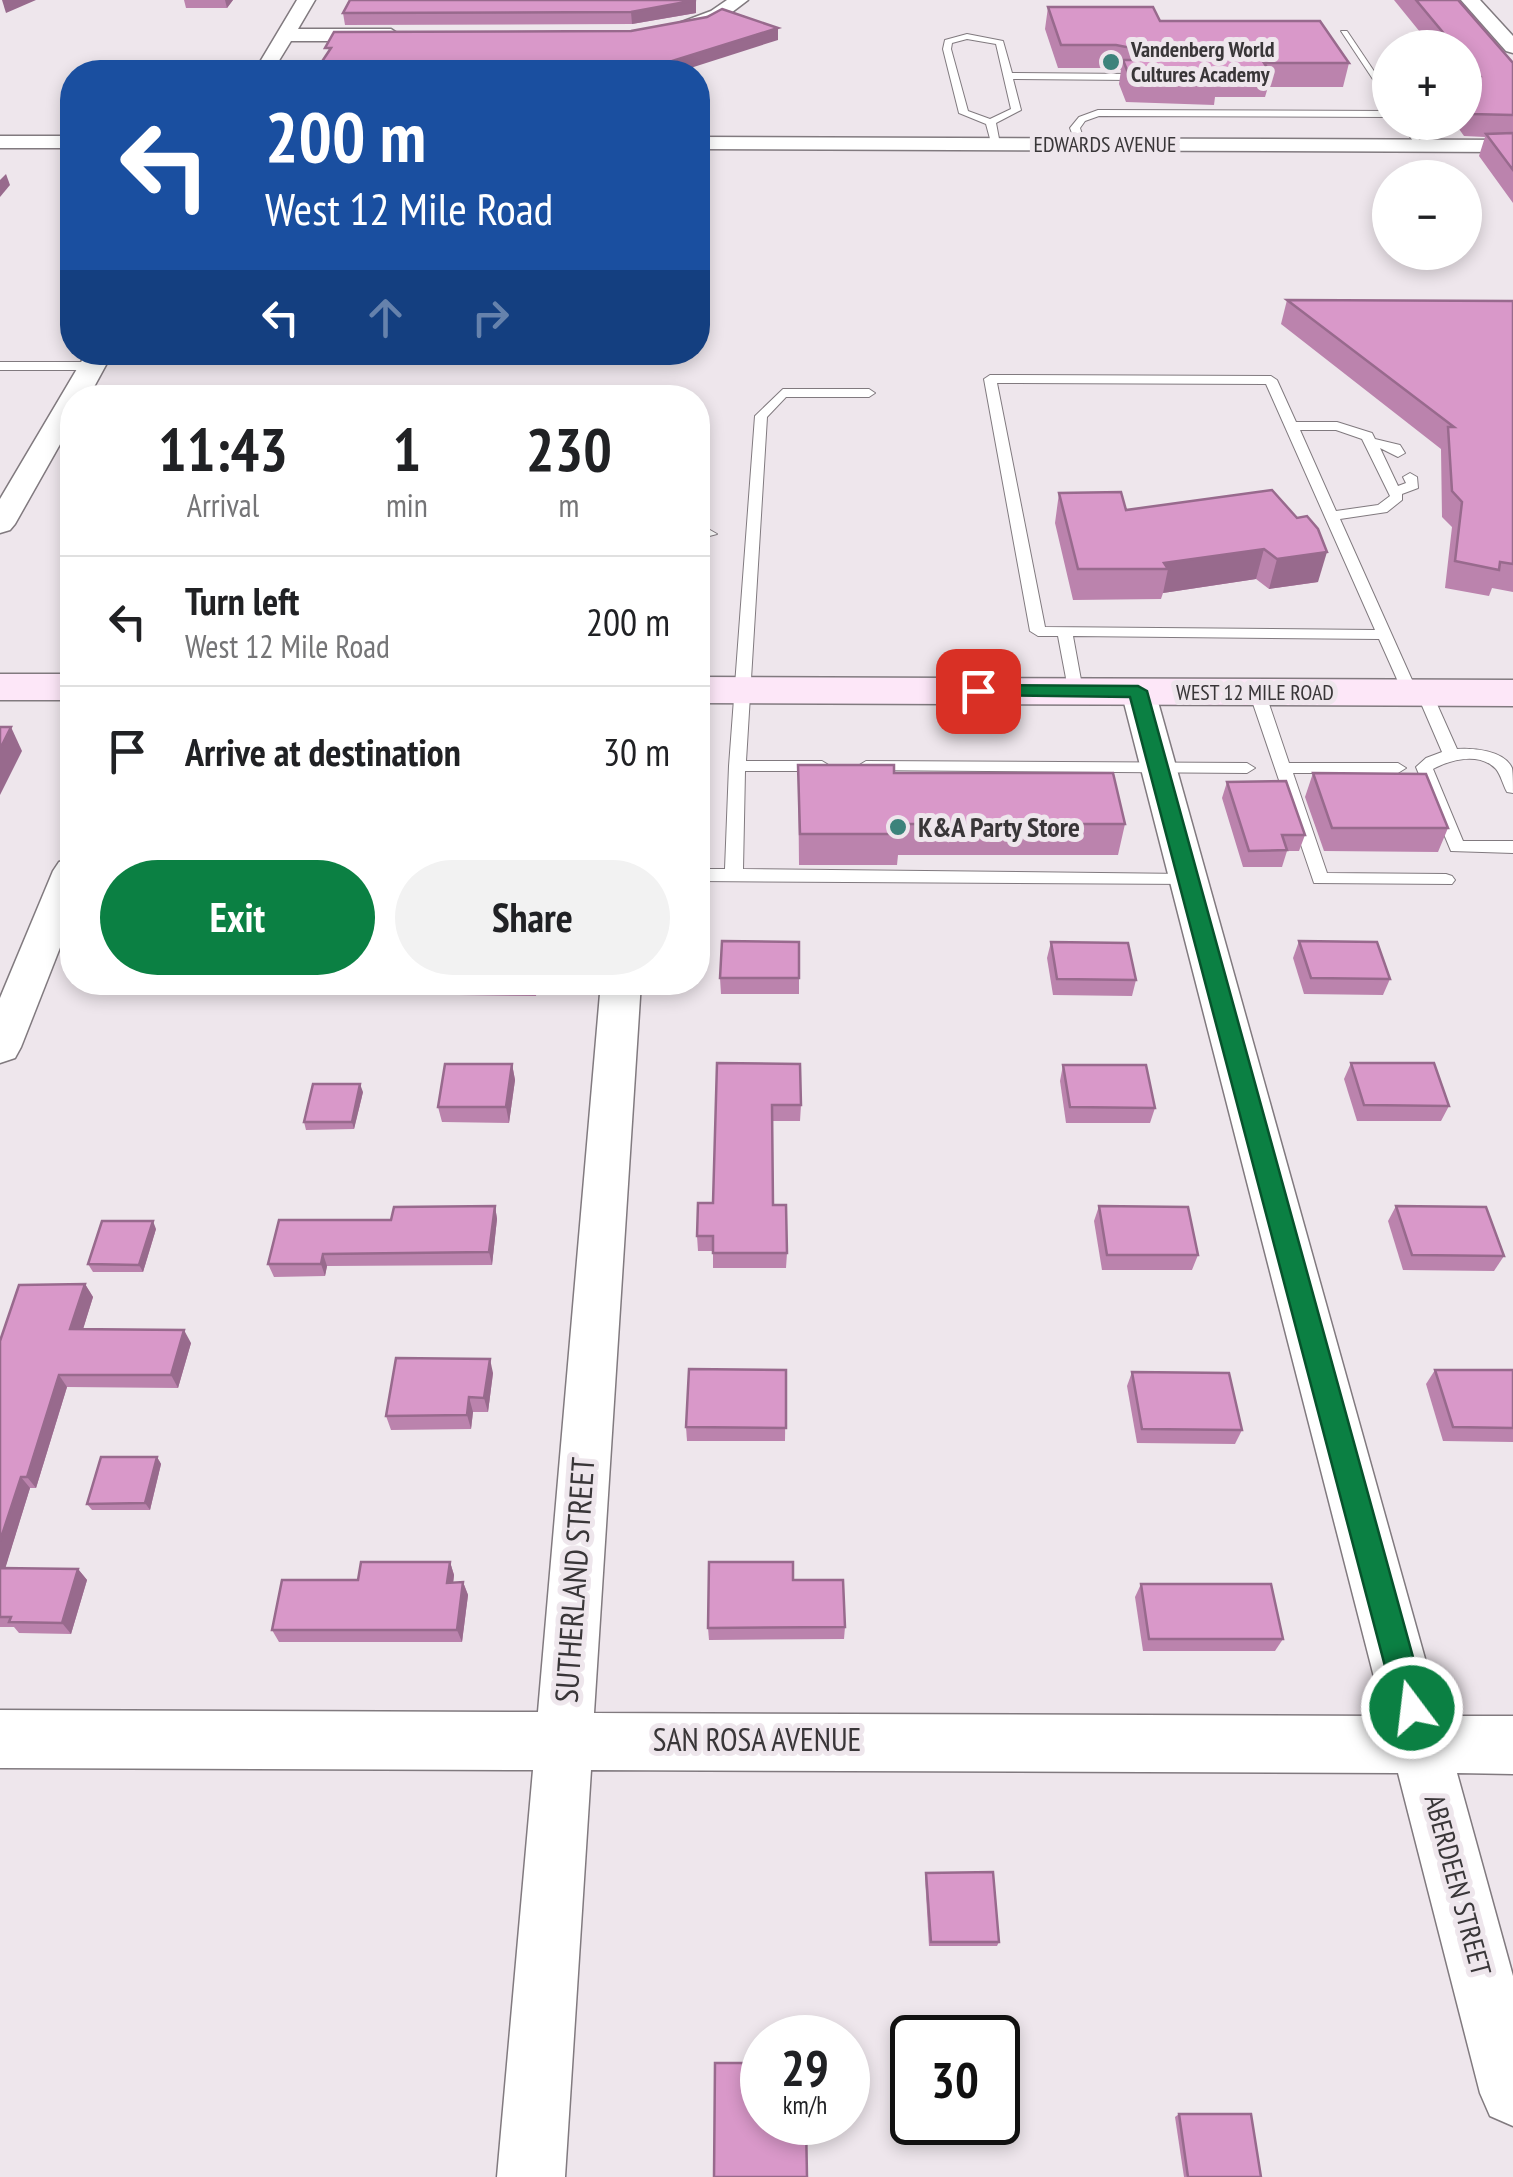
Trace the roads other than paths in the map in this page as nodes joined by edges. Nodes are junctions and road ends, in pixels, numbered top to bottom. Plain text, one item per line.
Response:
1 (306, 0) edge
2 (739, 0) edge
3 (1470, 0) edge
4 (1344, 32) dead end
5 (648, 33) edge
6 (286, 35) junction
7 (418, 35) edge
8 (1513, 47) edge
9 (271, 60) edge
10 (1372, 75) edge
11 (1008, 76) junction
12 (1130, 77) edge
13 (1372, 114) edge
14 (993, 133) junction
15 (1417, 140) edge
16 (0, 142) edge
17 (60, 142) edge
18 (710, 143) edge
19 (1080, 144) junction
20 (1420, 145) junction
21 (1513, 146) edge
22 (60, 362) edge
23 (0, 366) edge
24 (869, 392) dead end
25 (60, 422) edge
26 (1292, 426) junction
27 (1370, 442) junction
28 (1398, 453) dead end
29 (1410, 478) dead end
30 (1394, 492) junction
31 (1332, 516) junction
32 (0, 524) edge
33 (1066, 632) junction
34 (1384, 634) junction
35 (0, 688) edge
36 (60, 688) edge
37 (710, 690) edge
38 (745, 690) junction
39 (1074, 691) junction
40 (1138, 691) junction
41 (1257, 692) junction
42 (1417, 693) junction
43 (1513, 693) edge
44 (1451, 754) junction
45 (737, 766) junction
46 (834, 766) edge
47 (853, 766) edge
48 (1156, 768) junction
49 (1247, 768) dead end
50 (1282, 768) junction
51 (1398, 768) dead end
52 (1513, 788) edge
53 (1513, 847) edge
54 (710, 876) edge
55 (734, 876) junction
56 (1186, 880) junction
57 (1446, 880) dead end
58 (60, 900) edge
59 (620, 995) edge
60 (0, 1046) edge
61 (0, 1739) edge
62 (562, 1739) junction
63 (1420, 1744) junction
64 (1513, 1745) edge
65 (1513, 2093) edge
66 (530, 2177) edge

1 - 6 street
2 - 5 street
3 - 8 street
4 - 10 lane
6 - 7 street
6 - 9 street
11 - 12 lane
11 - 14 lane
11 - 14 lane
13 - 19 lane
14 - 18 street, EDWARDS AVENUE
14 - 19 street, EDWARDS AVENUE
15 - 20 lane
16 - 17 street
19 - 20 street, EDWARDS AVENUE
20 - 21 street, EDWARDS AVENUE
22 - 23 lane
24 - 38 lane
25 - 32 street
26 - 27 lane
26 - 31 lane
26 - 33 lane
27 - 28 lane
27 - 30 lane
29 - 30 lane
30 - 31 lane
31 - 34 lane
33 - 34 lane
33 - 39 lane
34 - 42 lane
35 - 36 main road
37 - 38 main road, WEST 12 MILE ROAD
38 - 39 main road, WEST 12 MILE ROAD
38 - 45 lane
39 - 40 main road, WEST 12 MILE ROAD
40 - 41 main road, WEST 12 MILE ROAD
40 - 48 street, ABERDEEN STREET
41 - 42 main road, WEST 12 MILE ROAD
41 - 50 lane
42 - 43 main road, WEST 12 MILE ROAD
42 - 44 lane
44 - 52 lane
44 - 53 lane
45 - 46 lane
45 - 55 lane
47 - 48 lane
48 - 49 lane
48 - 56 street, ABERDEEN STREET
50 - 51 lane
50 - 57 lane
54 - 55 lane
55 - 56 lane
56 - 63 street, ABERDEEN STREET
58 - 60 street
59 - 62 street, SUTHERLAND STREET
61 - 62 street, SAN ROSA AVENUE
62 - 63 street, SAN ROSA AVENUE
62 - 66 street, SUTHERLAND STREET
63 - 64 street, SAN ROSA AVENUE
63 - 65 street, ABERDEEN STREET

